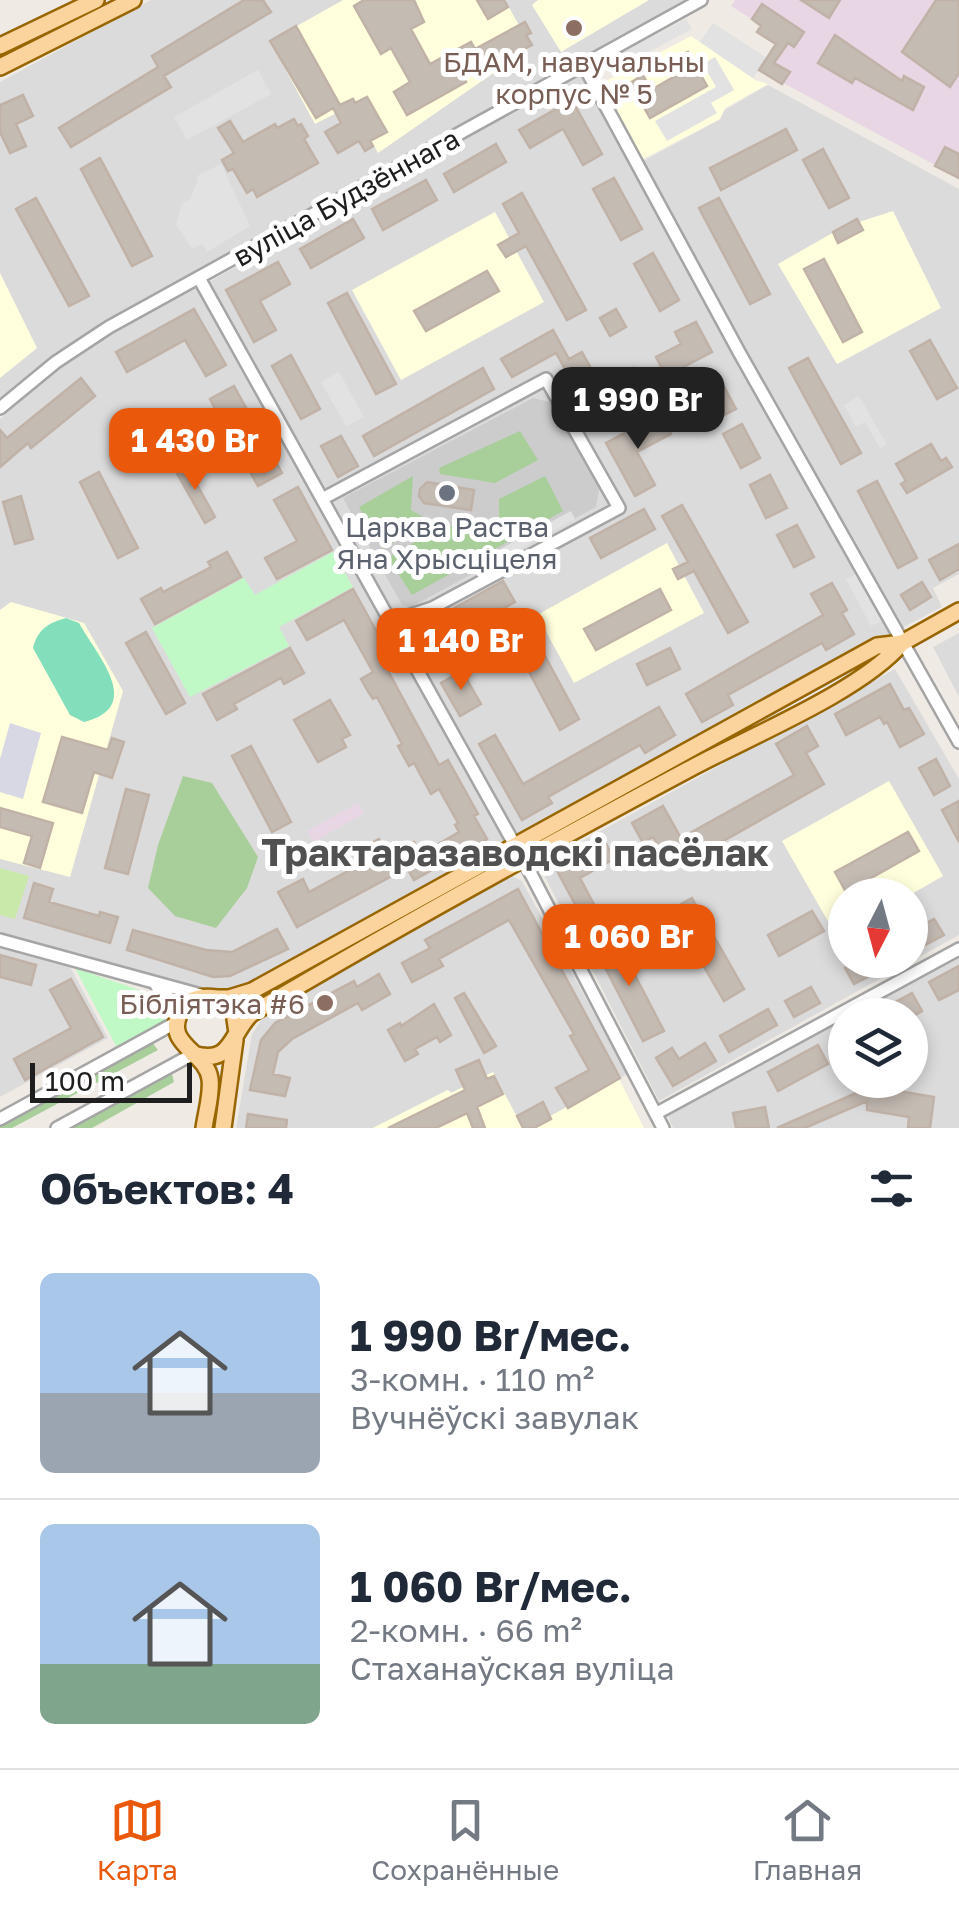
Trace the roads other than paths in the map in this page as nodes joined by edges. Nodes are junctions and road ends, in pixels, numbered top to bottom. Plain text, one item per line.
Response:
1 (96, 0) edge
2 (133, 0) edge
3 (701, 0) edge
4 (0, 46) edge
5 (583, 64) junction
6 (0, 67) edge
7 (199, 278) junction
8 (0, 408) edge
9 (322, 499) junction
10 (959, 612) edge
11 (392, 622) junction
12 (902, 643) junction
13 (959, 742) edge
14 (518, 851) junction
15 (364, 938) junction
16 (0, 940) edge
17 (959, 949) edge
18 (156, 986) junction
19 (211, 997) junction
20 (177, 1022) junction
21 (236, 1036) junction
22 (193, 1054) junction
23 (657, 1113) junction
24 (0, 1119) edge
25 (58, 1128) edge
26 (204, 1128) edge
27 (223, 1128) edge
28 (663, 1128) edge

1 - 4 main road
2 - 6 main road
3 - 5 street, вуліца Будзённага
5 - 7 street, вуліца Будзённага
5 - 12 street
7 - 8 street, вуліца Будзённага
7 - 9 street
9 - 11 street
9 - 11 street
10 - 12 main road
11 - 14 street
12 - 13 street
12 - 14 main road
14 - 15 main road
14 - 23 street
15 - 19 main road
15 - 21 main road
16 - 18 street
17 - 23 street
18 - 19 street
18 - 20 street
19 - 20 main road
19 - 21 main road
20 - 22 main road
20 - 24 street
21 - 22 main road
21 - 27 main road
22 - 25 street
22 - 26 main road
23 - 28 street

